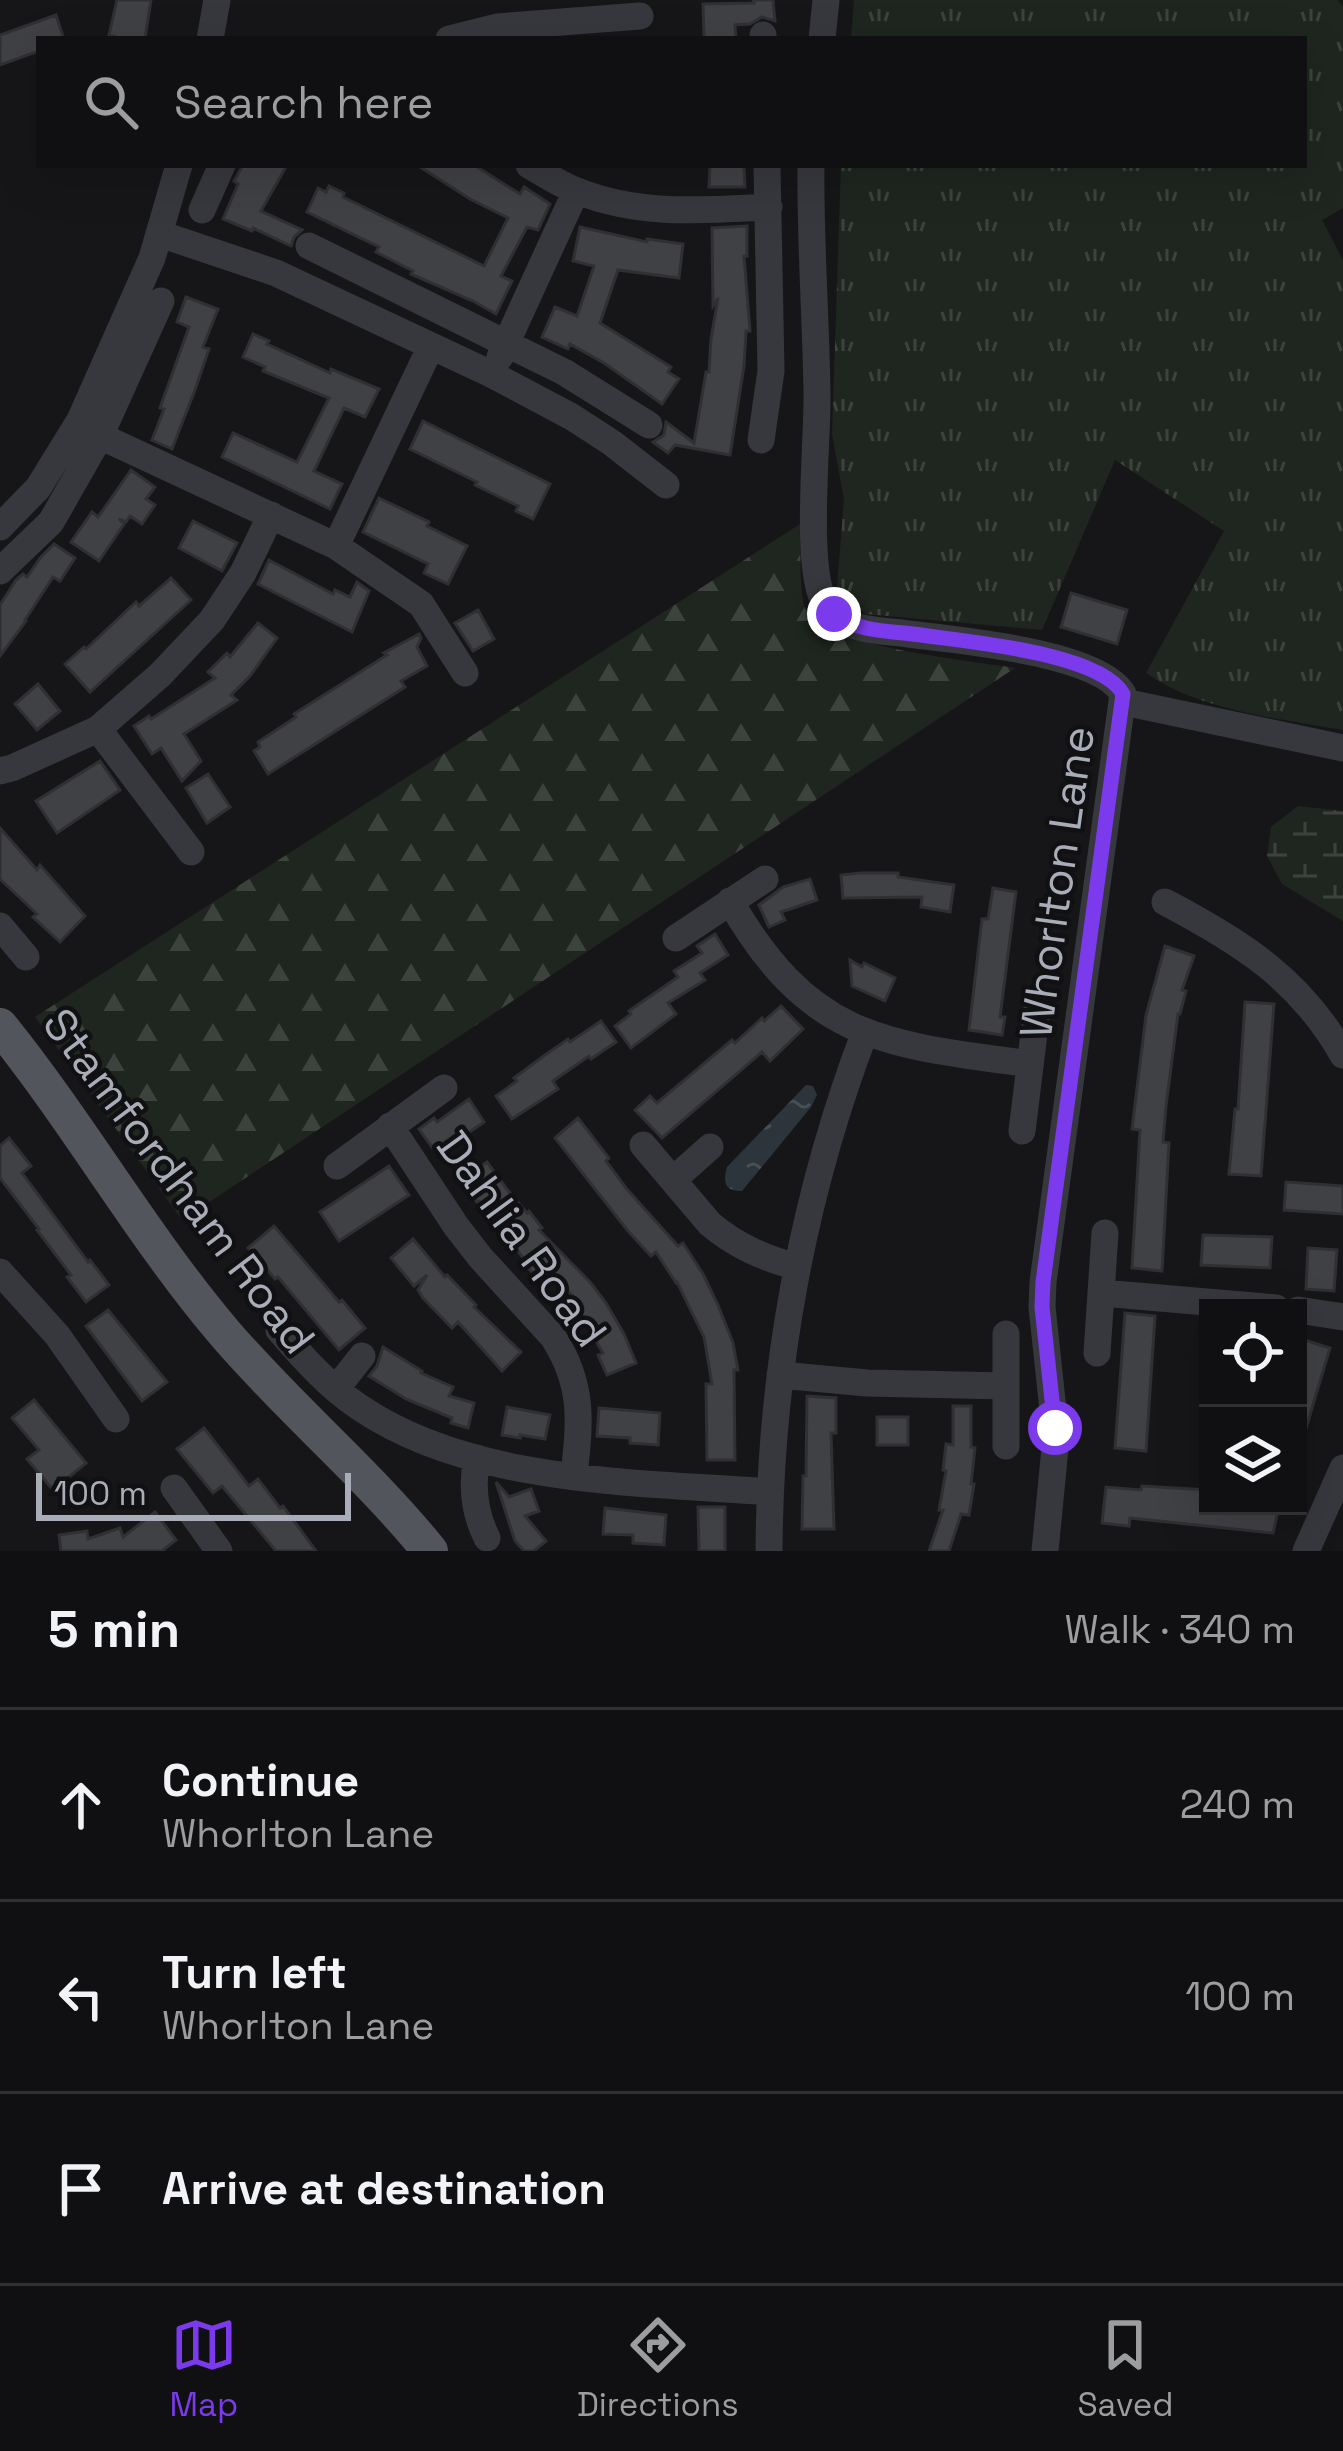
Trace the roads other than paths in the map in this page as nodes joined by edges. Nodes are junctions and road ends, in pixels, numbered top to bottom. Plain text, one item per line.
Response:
1 (217, 0) edge
2 (826, 0) edge
3 (640, 16) dead end
4 (211, 36) edge
5 (461, 36) edge
6 (821, 36) edge
7 (178, 168) edge
8 (221, 168) edge
9 (534, 168) edge
10 (767, 168) edge
11 (811, 168) edge
12 (576, 191) junction
13 (769, 207) junction
14 (202, 210) dead end
15 (160, 234) junction
16 (309, 246) dead end
17 (161, 301) dead end
18 (507, 343) junction
19 (431, 346) junction
20 (491, 374) junction
21 (649, 425) dead end
22 (100, 436) junction
23 (761, 440) dead end
24 (666, 485) dead end
25 (271, 515) junction
26 (0, 527) edge
27 (336, 546) junction
28 (0, 571) edge
29 (465, 673) dead end
30 (1124, 702) junction
31 (98, 728) junction
32 (1343, 748) edge
33 (0, 771) edge
34 (191, 852) dead end
35 (765, 879) dead end
36 (730, 901) junction
37 (1165, 902) dead end
38 (0, 926) edge
39 (676, 938) dead end
40 (26, 957) dead end
41 (1037, 1009) dead end
42 (0, 1026) edge
43 (866, 1032) junction
44 (1343, 1055) edge
45 (1030, 1064) junction
46 (444, 1088) dead end
47 (390, 1126) junction
48 (1022, 1131) dead end
49 (643, 1144) dead end
50 (710, 1147) dead end
51 (337, 1166) dead end
52 (673, 1180) junction
53 (1105, 1233) dead end
54 (797, 1267) junction
55 (0, 1272) edge
56 (1102, 1293) junction
57 (1199, 1301) edge
58 (1307, 1311) edge
59 (1343, 1317) edge
60 (279, 1330) dead end
61 (1006, 1334) dead end
62 (1096, 1354) dead end
63 (362, 1356) dead end
64 (779, 1375) junction
65 (1006, 1386) junction
66 (336, 1389) junction
67 (116, 1419) dead end
68 (1006, 1446) dead end
69 (477, 1458) junction
70 (1342, 1472) edge
71 (574, 1475) junction
72 (174, 1488) dead end
73 (769, 1492) junction
74 (488, 1538) dead end
75 (219, 1551) edge
76 (430, 1551) edge
77 (769, 1551) edge
78 (1045, 1551) edge
79 (1306, 1551) edge

1 - 4 street
2 - 6 street
3 - 5 street
7 - 15 street
8 - 14 street
9 - 12 street
10 - 13 street
11 - 30 street, Whorlton Lane
12 - 13 street
12 - 18 street
13 - 23 street
15 - 19 street
15 - 26 street
16 - 18 street
17 - 22 street
18 - 20 street
18 - 21 street
19 - 20 street
19 - 27 street
20 - 24 street
22 - 25 street
22 - 28 street
25 - 27 street
25 - 31 street
27 - 29 street
30 - 32 street
30 - 78 street, Whorlton Lane
31 - 33 street
31 - 34 street
35 - 36 street
36 - 39 street
36 - 43 street
37 - 44 street
38 - 40 street
41 - 45 street
42 - 76 main road, Stamfordham Road
43 - 45 street
43 - 54 street
45 - 48 street
46 - 47 street, Dahlia Road
47 - 51 street, Dahlia Road
47 - 71 street, Dahlia Road
49 - 52 street
50 - 52 street
52 - 54 street
53 - 56 street
54 - 64 street
55 - 67 street
56 - 57 street
56 - 62 street
58 - 59 street
60 - 66 street
61 - 65 street
63 - 66 street
64 - 65 street
64 - 73 street
65 - 68 street
66 - 69 street
69 - 71 street
69 - 74 street
70 - 79 street
71 - 73 street
72 - 75 street
73 - 77 street

